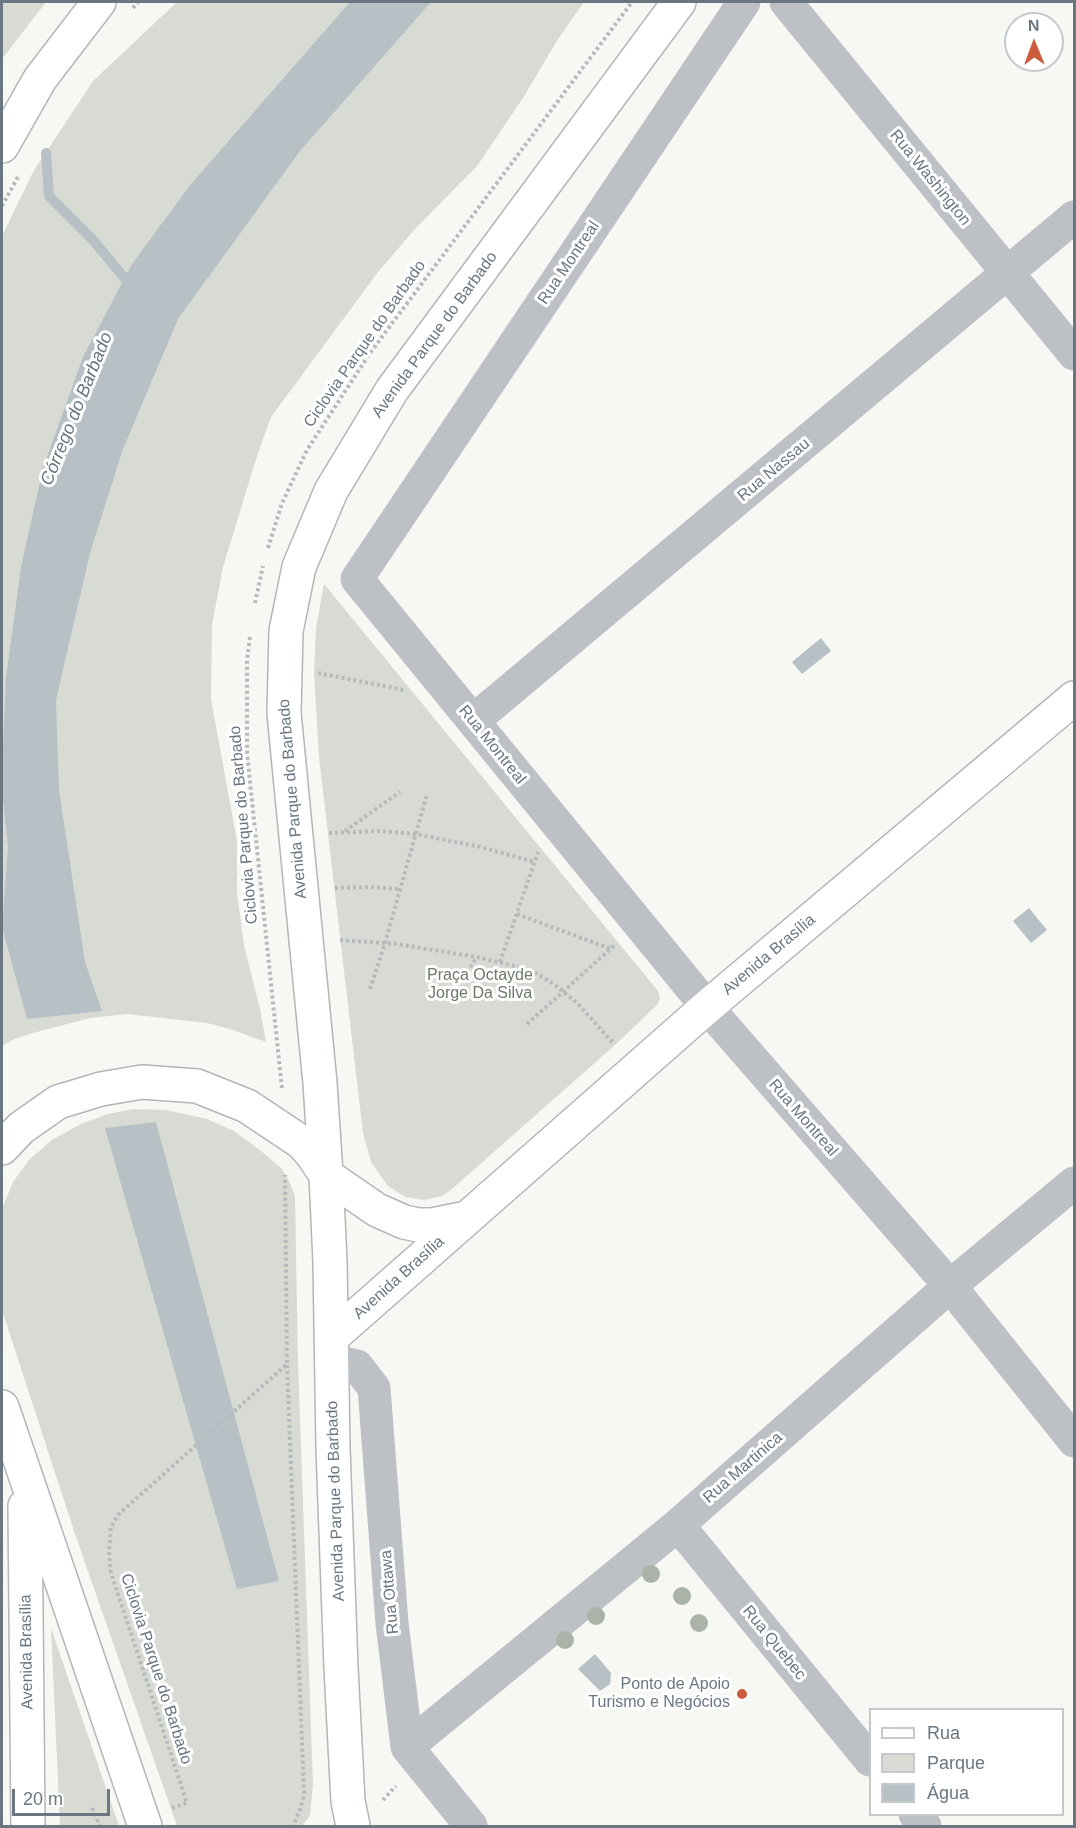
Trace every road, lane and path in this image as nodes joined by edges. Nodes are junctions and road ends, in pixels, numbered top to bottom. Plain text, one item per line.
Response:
1 (99, 2) edge
2 (632, 2) edge
3 (679, 2) edge
4 (744, 2) edge
5 (786, 2) edge
6 (2, 146) edge
7 (1074, 217) edge
8 (1009, 273) junction
9 (1074, 354) edge
10 (266, 555) dead end
11 (263, 565) dead end
12 (253, 613) dead end
13 (250, 636) dead end
14 (314, 672) dead end
15 (412, 692) dead end
16 (1074, 698) edge
17 (473, 721) junction
18 (400, 792) dead end
19 (427, 794) dead end
20 (345, 832) junction
21 (327, 833) dead end
22 (416, 834) junction
23 (539, 847) dead end
24 (534, 862) junction
25 (334, 888) dead end
26 (400, 889) junction
27 (517, 914) junction
28 (340, 940) dead end
29 (618, 942) dead end
30 (385, 944) junction
31 (610, 949) junction
32 (477, 957) junction
33 (500, 962) junction
34 (370, 989) dead end
35 (563, 991) junction
36 (450, 997) dead end
37 (707, 1007) junction
38 (527, 1024) dead end
39 (615, 1045) dead end
40 (292, 1136) junction
41 (2, 1148) edge
42 (326, 1175) junction
43 (1074, 1183) edge
44 (467, 1218) junction
45 (950, 1286) junction
46 (331, 1349) junction
47 (287, 1364) junction
48 (2, 1407) edge
49 (1074, 1441) edge
50 (25, 1477) junction
51 (678, 1525) junction
52 (407, 1747) junction
53 (869, 1759) edge
54 (92, 1808) dead end
55 (347, 1818) edge
56 (143, 1822) edge
57 (28, 1827) edge
58 (100, 1827) edge
59 (293, 1827) edge
60 (471, 1827) edge

1 - 6 main road
2 - 10 path, Ciclovia Parque do Barbado
3 - 42 main road, Avenida Parque do Barbado
4 - 17 street, Rua Montreal
5 - 8 street, Rua Washington
7 - 8 street, Rua Nassau
8 - 9 street, Rua Washington
8 - 17 street, Rua Nassau
11 - 12 path
13 - 40 path, Ciclovia Parque do Barbado
14 - 15 path
16 - 37 main road, Avenida Brasília
17 - 37 street, Rua Montreal
18 - 20 path
19 - 22 path
20 - 21 path
20 - 22 path
22 - 24 path
22 - 26 path
23 - 24 path
24 - 27 path
25 - 26 path
26 - 30 path
27 - 31 path
27 - 33 path
28 - 30 path
29 - 31 path
30 - 32 path
30 - 34 path
31 - 35 path
32 - 33 path
32 - 36 path
33 - 35 path
35 - 38 path
35 - 39 path
37 - 44 main road, Avenida Brasília
37 - 45 street, Rua Montreal
40 - 41 main road
40 - 42 main road
40 - 47 path, Ciclovia Parque do Barbado
42 - 44 main road, Avenida Brasília
42 - 46 main road, Avenida Parque do Barbado
43 - 45 street, Rua Martinica
44 - 46 main road, Avenida Brasília
45 - 49 street, Rua Montreal
45 - 51 street, Rua Martinica
46 - 52 street, Rua Ottawa
46 - 55 main road, Avenida Parque do Barbado
47 - 56 path, Ciclovia Parque do Barbado
47 - 59 path, Ciclovia Parque do Barbado
48 - 50 main road
50 - 56 main road
50 - 57 main road, Avenida Brasília
51 - 52 street, Rua Martinica
51 - 53 street, Rua Quebec
52 - 60 street
54 - 58 path

